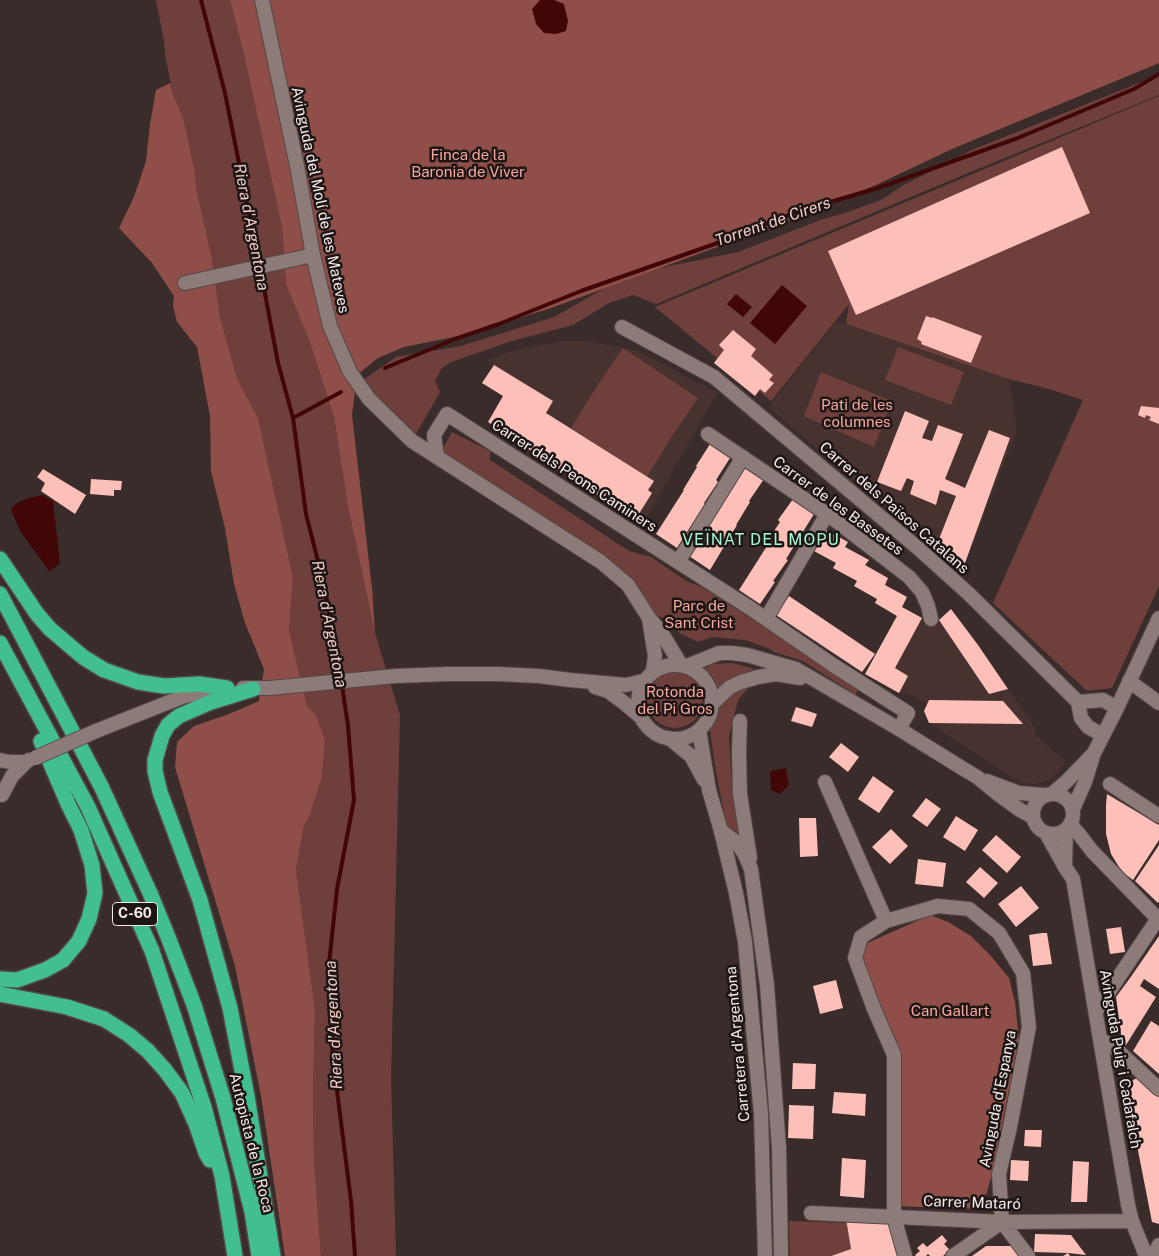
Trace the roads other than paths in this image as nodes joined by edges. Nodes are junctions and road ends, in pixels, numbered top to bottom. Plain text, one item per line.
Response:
1 (262, 0) edge
2 (314, 255) junction
3 (185, 283) dead end
4 (622, 327) dead end
5 (708, 434) dead end
6 (437, 457) junction
7 (743, 457) junction
8 (826, 514) junction
9 (0, 559) edge
10 (678, 562) junction
11 (0, 594) edge
12 (649, 618) junction
13 (1159, 618) edge
14 (766, 619) junction
15 (931, 619) dead end
16 (0, 643) edge
17 (684, 666) junction
18 (12, 668) junction
19 (648, 676) junction
20 (570, 680) junction
21 (816, 681) junction
22 (1129, 681) junction
23 (227, 688) junction
24 (253, 689) junction
25 (1078, 702) junction
26 (1159, 703) edge
27 (712, 704) junction
28 (1118, 708) junction
29 (640, 717) junction
30 (740, 721) dead end
31 (900, 729) junction
32 (699, 730) junction
33 (1103, 735) junction
34 (668, 738) junction
35 (1094, 753) junction
36 (0, 760) edge
37 (30, 760) junction
38 (0, 777) edge
39 (977, 777) junction
40 (825, 782) dead end
41 (1110, 784) dead end
42 (709, 790) junction
43 (1048, 794) junction
44 (1, 800) edge
45 (1073, 809) junction
46 (1033, 816) junction
47 (1159, 816) edge
48 (1068, 827) junction
49 (721, 831) junction
50 (1046, 833) junction
51 (1065, 867) junction
52 (751, 869) junction
53 (1159, 919) edge
54 (886, 921) junction
55 (0, 979) edge
56 (0, 994) edge
57 (1096, 1011) junction
58 (1100, 1040) junction
59 (1159, 1089) edge
60 (222, 1176) junction
61 (811, 1213) dead end
62 (894, 1217) junction
63 (1132, 1221) junction
64 (1002, 1222) junction
65 (1159, 1245) edge
66 (235, 1256) edge
67 (259, 1256) edge
68 (273, 1256) edge
69 (765, 1256) edge
70 (781, 1256) edge
71 (905, 1256) edge
72 (953, 1256) edge
73 (1028, 1256) edge
74 (1146, 1256) edge
75 (1152, 1256) edge

1 - 2 street, Avinguda del Molí de les Mateves
2 - 3 street
2 - 6 street, Avinguda del Molí de les Mateves
4 - 25 street, Carrer dels Països Catalans
5 - 7 street, Carrer de les Bassetes
6 - 10 street, Carrer dels Peons Caminers
6 - 12 street, Avinguda del Molí de les Mateves
7 - 8 street, Carrer de les Bassetes
7 - 10 street
8 - 14 street
8 - 15 street, Carrer de les Bassetes
9 - 23 highway
10 - 14 street, Carrer dels Peons Caminers
11 - 67 highway, Autopista de la Roca / C-60
12 - 17 street, Avinguda del Molí de les Mateves
12 - 19 street
13 - 22 street
14 - 31 street, Carrer dels Peons Caminers
16 - 18 highway, C-60
17 - 19 street
17 - 21 street
17 - 27 street
18 - 55 highway
18 - 60 highway, C-60
19 - 20 street
19 - 29 street
20 - 24 street
20 - 29 street
21 - 27 street
21 - 31 street
22 - 26 street
22 - 28 street
23 - 24 street
23 - 37 street, bridge
24 - 68 highway
25 - 28 street
25 - 33 street, Carrer dels Països Catalans
27 - 32 street
28 - 33 street
29 - 34 street
30 - 52 street
31 - 39 street
32 - 34 street
32 - 42 street
33 - 35 street
34 - 42 street
35 - 43 street
35 - 45 street
36 - 37 street
37 - 44 street
38 - 44 street
39 - 43 street
39 - 46 street
40 - 54 street
41 - 47 street
42 - 49 street, Carretera d'Argentona
43 - 45 street
43 - 46 street
45 - 48 street
46 - 50 street
48 - 50 street
48 - 51 street
48 - 53 street
49 - 52 street
49 - 69 street, Carretera d'Argentona
50 - 51 street, Avinguda Puig i Cadafalch
51 - 57 street, Avinguda Puig i Cadafalch
52 - 70 street
53 - 57 street
54 - 62 street, Avinguda d'Espanya
54 - 64 street, Avinguda d'Espanya
56 - 60 highway
57 - 58 street, Avinguda Puig i Cadafalch
58 - 59 street
58 - 63 street, Avinguda Puig i Cadafalch
60 - 66 highway, C-60
61 - 62 street, Carrer Mataró
62 - 64 street, Carrer Mataró
62 - 71 street, Avinguda d'Espanya
63 - 64 street, Carrer Mataró
63 - 74 street, Avinguda Puig i Cadafalch
64 - 72 street
64 - 73 street
65 - 75 street

